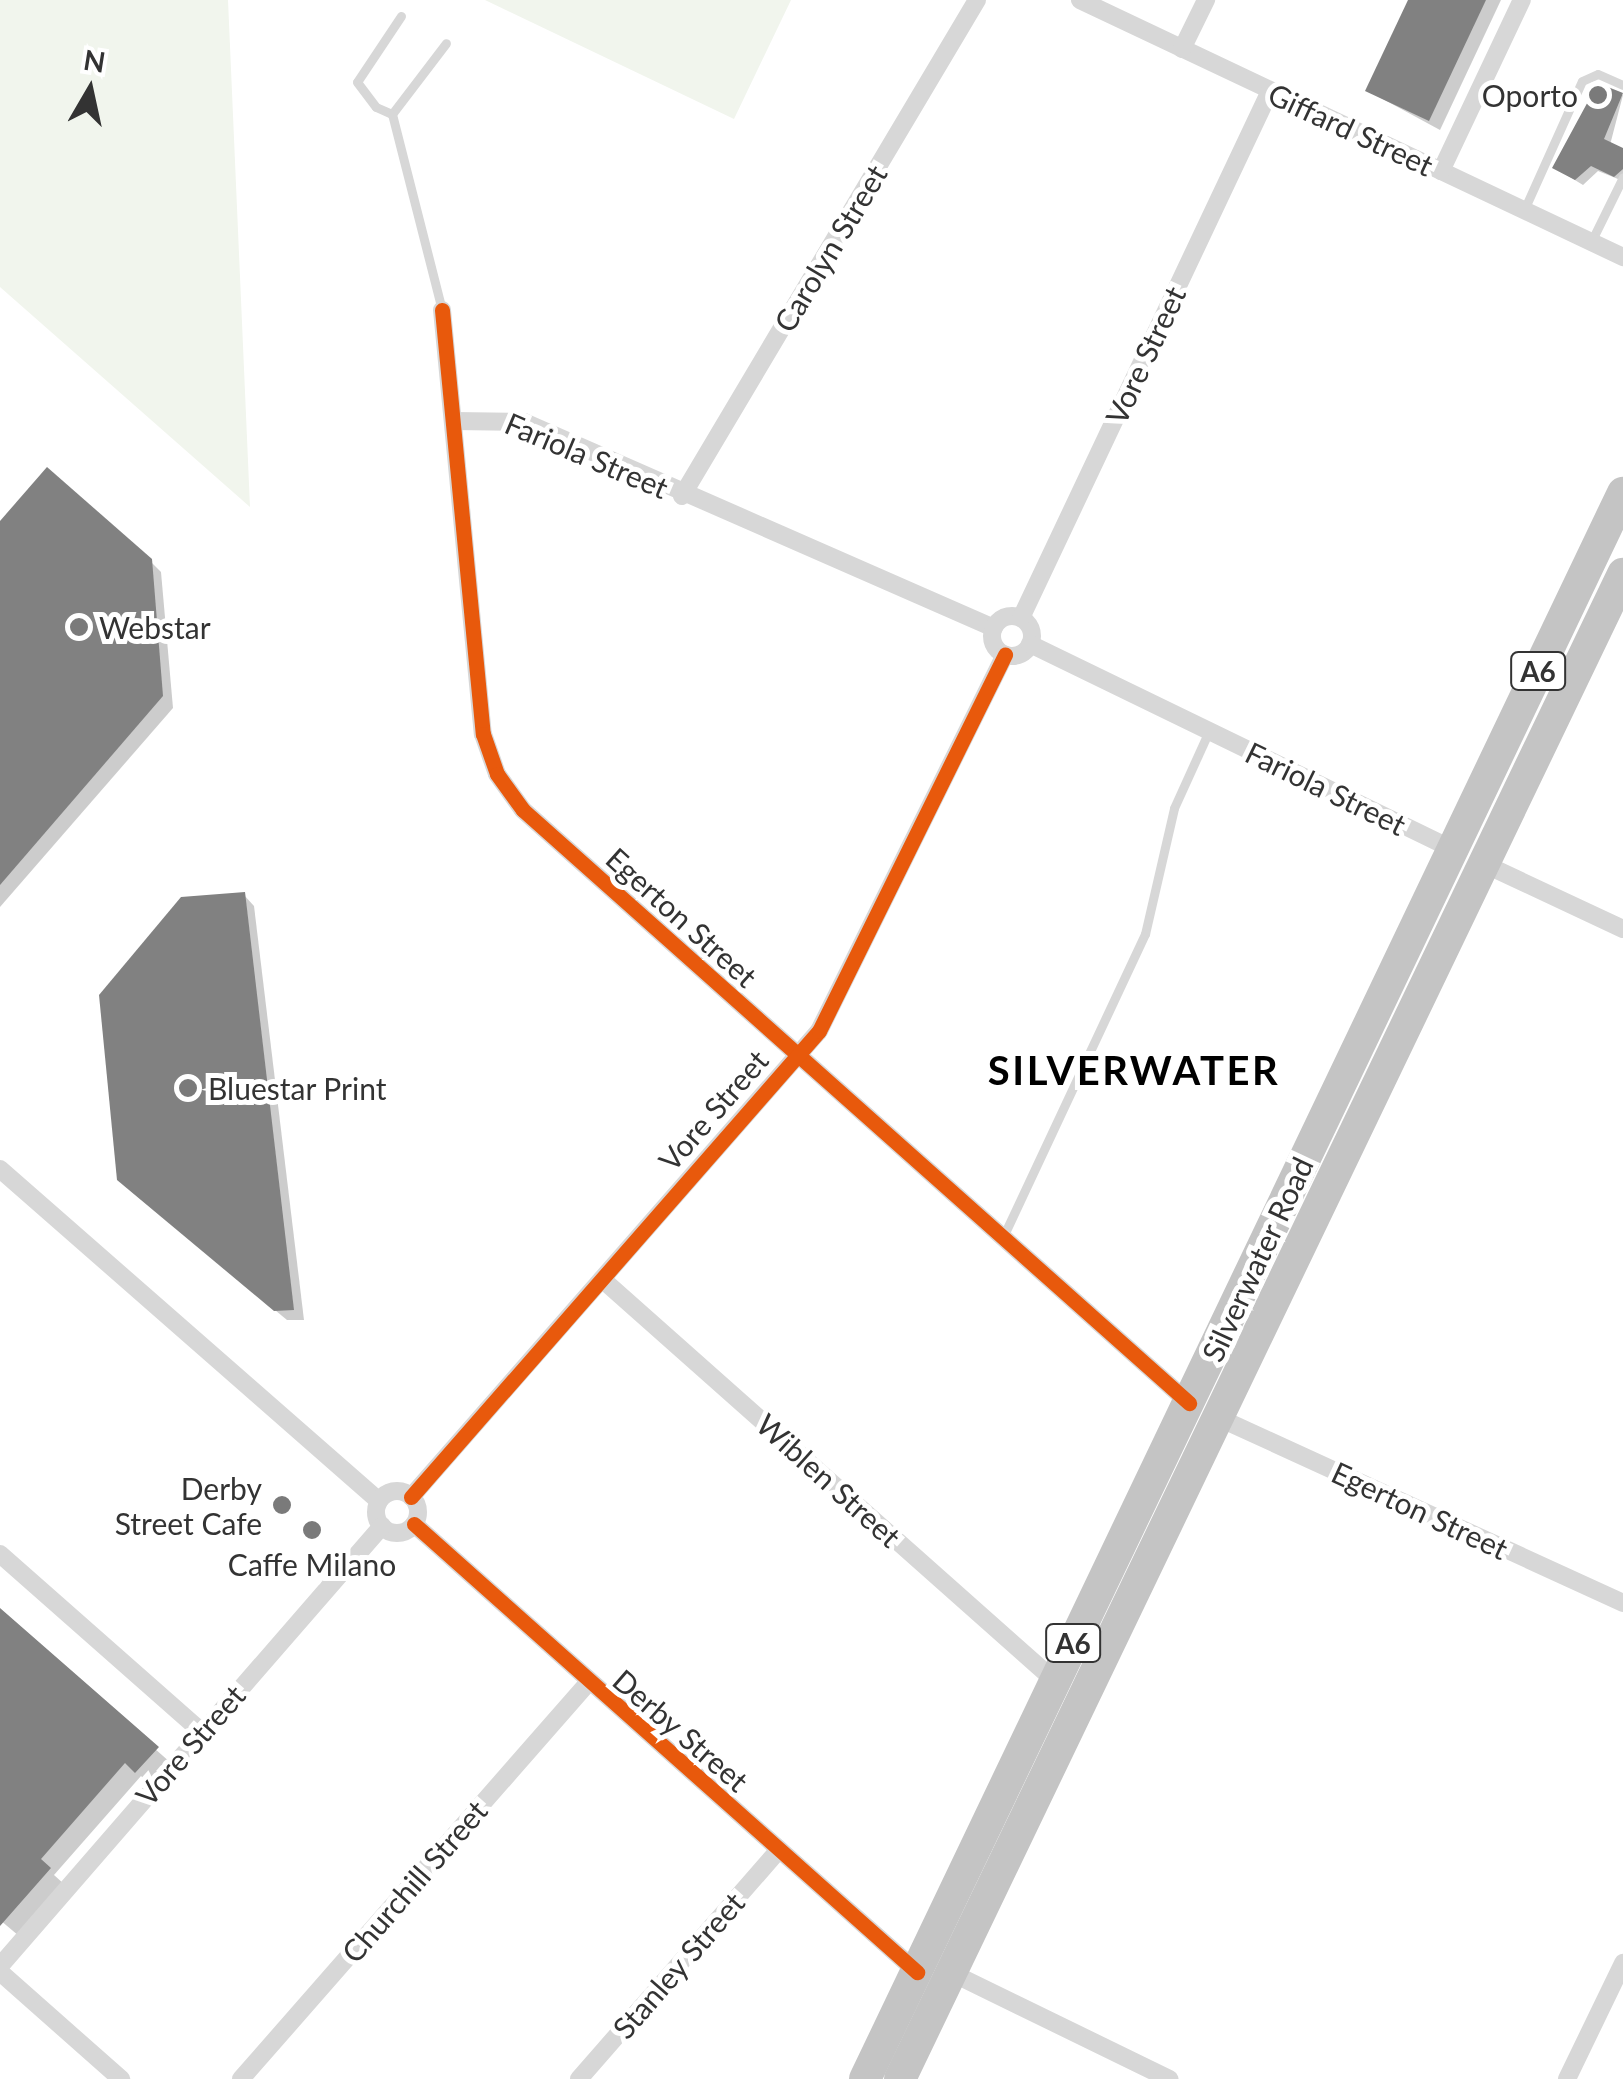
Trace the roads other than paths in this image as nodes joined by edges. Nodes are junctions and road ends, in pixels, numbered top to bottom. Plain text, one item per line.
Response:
1 (977, 0) edge
2 (1080, 0) edge
3 (1206, 0) edge
4 (1522, 0) edge
5 (401, 16) dead end
6 (446, 43) dead end
7 (1182, 49) junction
8 (1623, 85) edge
9 (1270, 91) junction
10 (392, 114) junction
11 (1441, 171) junction
12 (1623, 177) edge
13 (1524, 210) junction
14 (1591, 242) junction
15 (1623, 257) edge
16 (442, 310) joint
17 (454, 421) junction
18 (1623, 494) edge
19 (682, 496) junction
20 (1623, 574) edge
21 (1020, 618) junction
22 (994, 628) junction
23 (1030, 644) junction
24 (1005, 654) junction
25 (1210, 731) junction
26 (1467, 856) junction
27 (1623, 929) edge
28 (797, 1057) junction
29 (0, 1169) edge
30 (1002, 1238) junction
31 (602, 1278) junction
32 (1203, 1410) junction
33 (411, 1496) junction
34 (379, 1501) junction
35 (414, 1524) junction
36 (382, 1526) junction
37 (0, 1554) edge
38 (1623, 1603) edge
39 (1055, 1682) junction
40 (586, 1684) junction
41 (201, 1731) junction
42 (778, 1850) junction
43 (1623, 1963) edge
44 (0, 1969) edge
45 (917, 1972) junction
46 (952, 1973) junction
47 (121, 2079) edge
48 (241, 2079) edge
49 (579, 2079) edge
50 (865, 2079) edge
51 (900, 2079) edge
52 (1169, 2079) edge
53 (1567, 2079) edge

1 - 19 street, Carolyn Street
2 - 7 street, Giffard Street
3 - 7 street
4 - 11 street
5 - 10 lane
6 - 10 lane
7 - 9 street, Giffard Street
8 - 13 lane
9 - 11 street, Giffard Street
9 - 21 street, Vore Street
10 - 16 lane
11 - 13 street, Giffard Street
12 - 14 lane
13 - 14 street, Giffard Street
14 - 15 street, Giffard Street
16 - 17 street, Egerton Street
17 - 19 street, Fariola Street
17 - 28 street, Egerton Street
18 - 26 highway, Silverwater Road / A6
19 - 22 street, Fariola Street
20 - 26 highway, Silverwater Road / A6
21 - 22 street
21 - 23 street
22 - 24 street
23 - 24 street
23 - 25 street, Fariola Street
24 - 28 street, Vore Street
25 - 26 street, Fariola Street
25 - 30 lane
26 - 27 street, Fariola Street
26 - 32 highway, Silverwater Road / A6
28 - 30 street, Egerton Street
28 - 31 street, Vore Street
29 - 34 street
30 - 32 street, Egerton Street
31 - 33 street, Vore Street
31 - 39 street, Wiblen Street
32 - 38 street, Egerton Street
32 - 39 highway, Silverwater Road / A6
32 - 46 highway, Silverwater Road / A6
33 - 34 street
33 - 35 street
34 - 36 street
35 - 36 street
35 - 40 street, Derby Street
36 - 41 street, Vore Street
37 - 41 street
39 - 45 highway, Silverwater Road / A6
40 - 42 street, Derby Street
40 - 48 street, Churchill Street
41 - 44 street, Vore Street
42 - 45 street, Derby Street
42 - 49 street, Stanley Street
43 - 53 street
44 - 47 street
45 - 50 highway, Silverwater Road / A6
46 - 51 highway, Silverwater Road / A6
46 - 52 street

